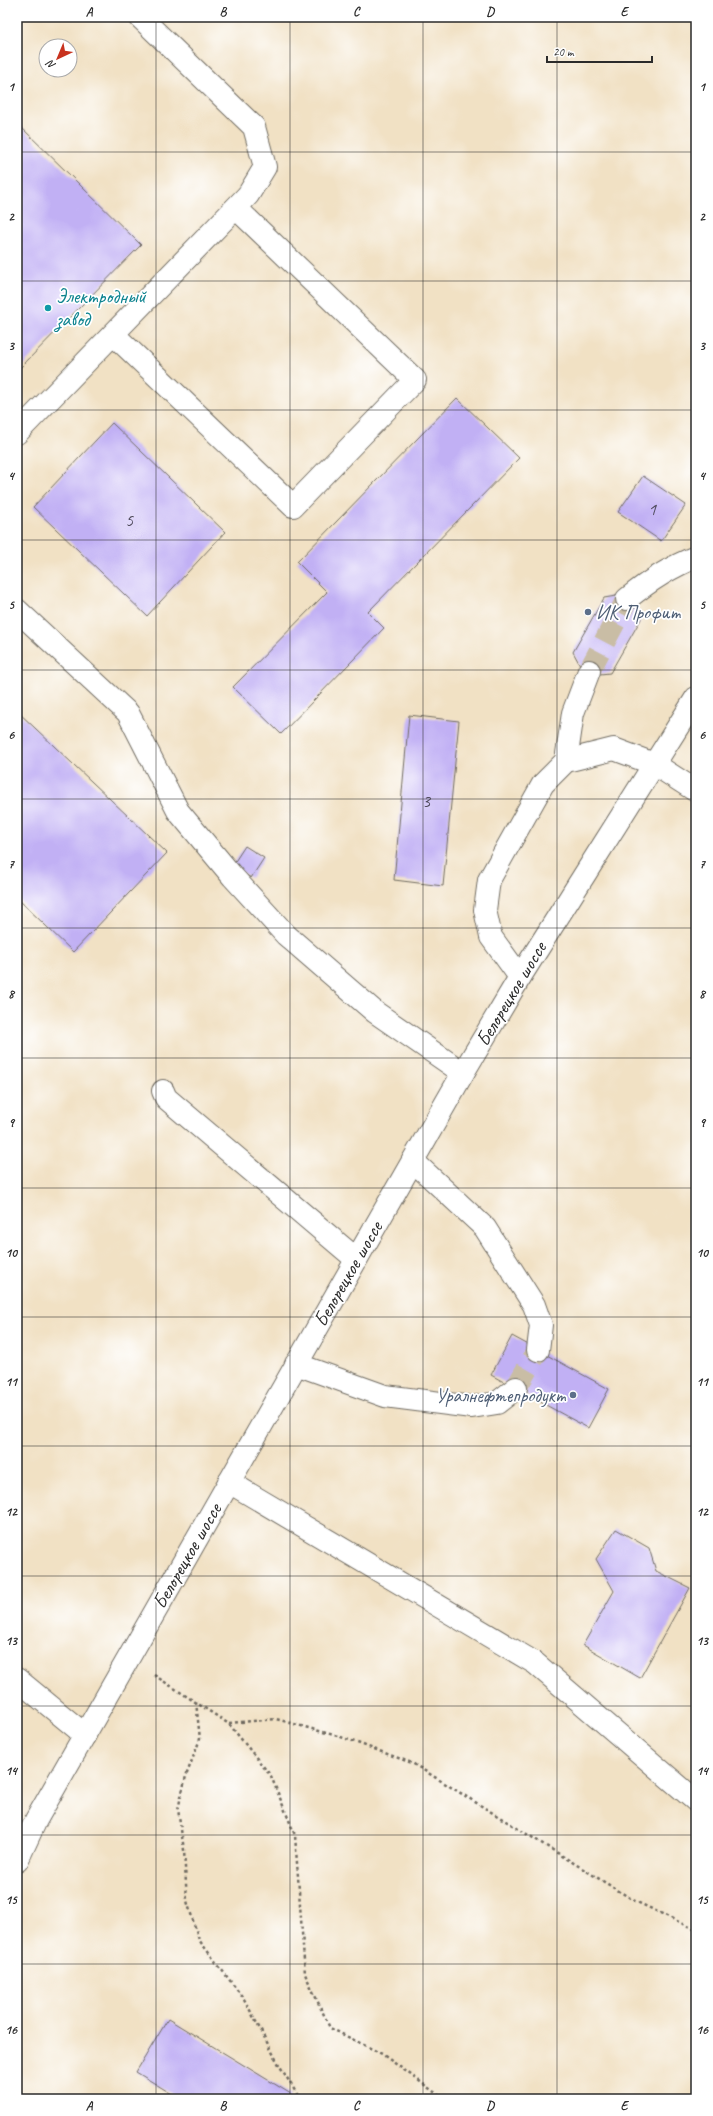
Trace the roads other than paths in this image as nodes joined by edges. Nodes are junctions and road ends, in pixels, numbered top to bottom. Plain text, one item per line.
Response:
1 (140, 17) edge
2 (236, 208) junction
3 (113, 334) junction
4 (17, 434) edge
5 (696, 557) edge
6 (627, 599) tunnel mouth
7 (17, 610) edge
8 (589, 672) tunnel mouth
9 (696, 698) edge
10 (566, 761) junction
11 (654, 764) junction
12 (696, 791) edge
13 (520, 977) junction
14 (463, 1073) junction
15 (163, 1091) dead end
16 (413, 1161) junction
17 (356, 1259) junction
18 (538, 1350) tunnel mouth
19 (296, 1364) junction
20 (516, 1388) tunnel mouth
21 (229, 1482) junction
22 (17, 1678) edge
23 (85, 1735) junction
24 (696, 1801) edge
25 (17, 1861) edge

1 - 2 main road
2 - 3 main road
2 - 3 main road
3 - 4 main road
5 - 6 main road
7 - 14 main road
8 - 10 main road
9 - 11 main road, Белорецкое шоссе
10 - 11 main road
10 - 13 main road
11 - 12 main road
11 - 13 main road, Белорецкое шоссе
13 - 14 main road, Белорецкое шоссе
14 - 16 main road, Белорецкое шоссе
15 - 17 main road
16 - 17 main road, Белорецкое шоссе
16 - 18 main road
17 - 19 main road, Белорецкое шоссе
19 - 20 main road
19 - 21 main road, Белорецкое шоссе
21 - 23 main road, Белорецкое шоссе
21 - 24 main road
22 - 23 main road
23 - 25 main road, Белорецкое шоссе

